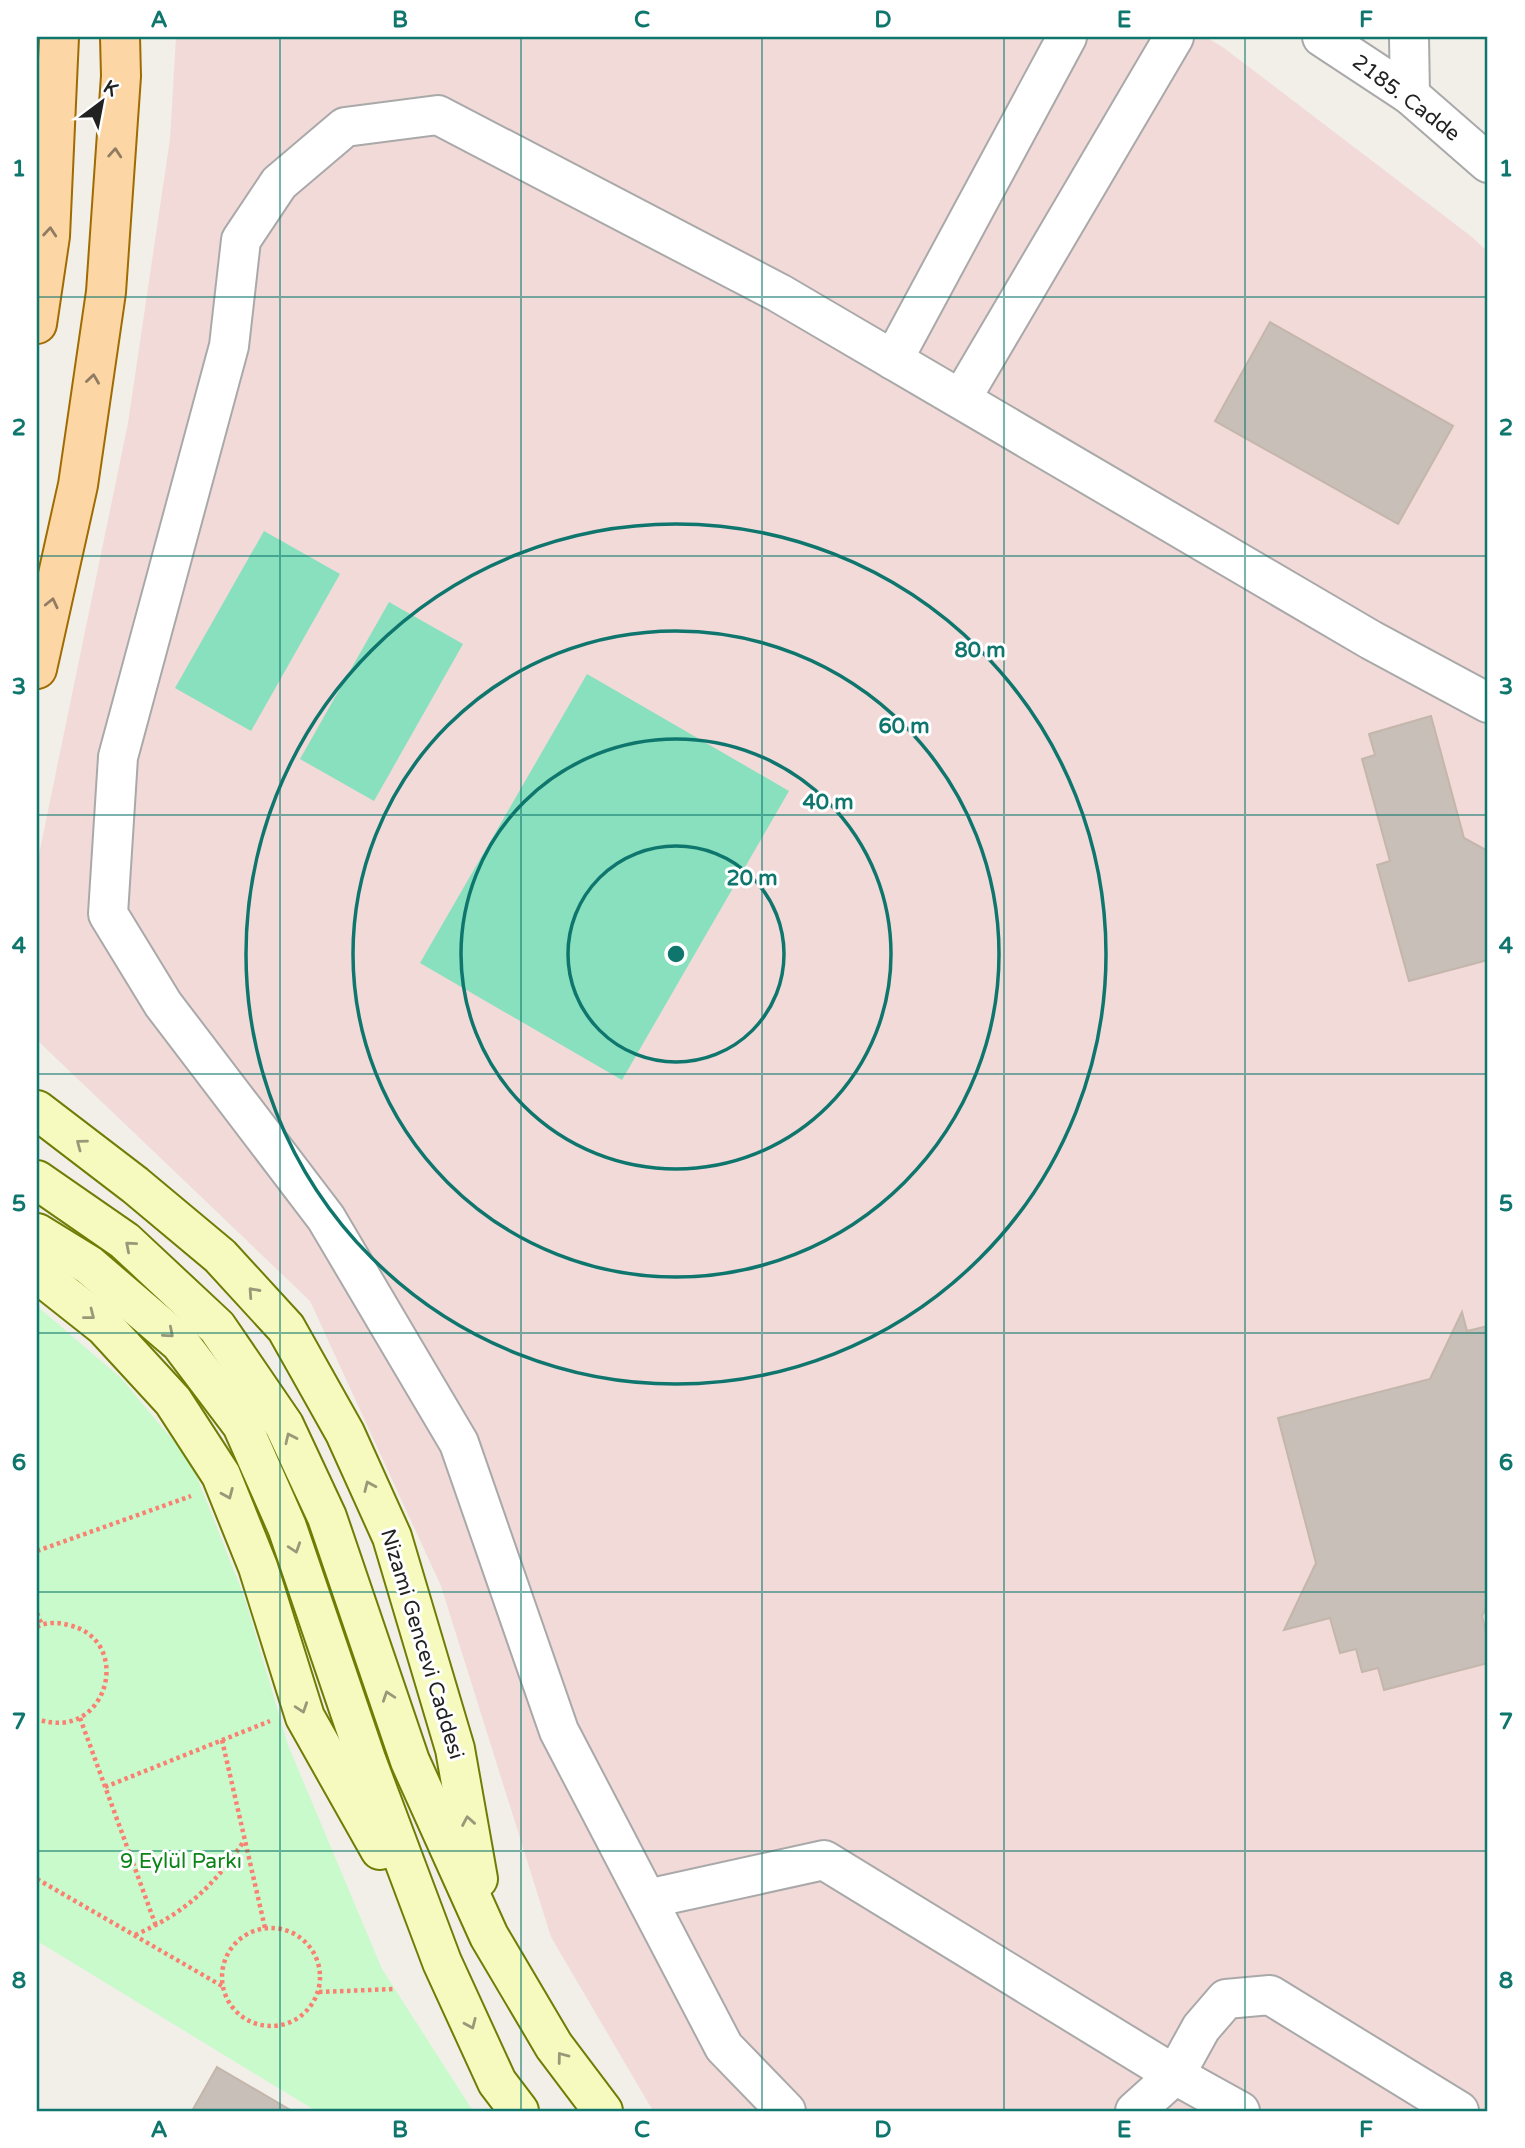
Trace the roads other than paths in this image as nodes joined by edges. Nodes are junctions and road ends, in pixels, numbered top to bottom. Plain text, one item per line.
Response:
1 (59, 37) edge
2 (120, 37) edge
3 (1067, 37) edge
4 (1174, 37) edge
5 (1322, 37) edge
6 (1409, 37) edge
7 (1410, 95) junction
8 (1488, 163) edge
9 (37, 324) edge
10 (893, 360) junction
11 (961, 399) junction
12 (37, 669) edge
13 (1488, 703) edge
14 (37, 1110) edge
15 (37, 1180) edge
16 (37, 1233) edge
17 (37, 1273) edge
18 (647, 1899) junction
19 (489, 1936) junction
20 (442, 1962) junction
21 (1177, 2093) edge
22 (519, 2111) edge
23 (603, 2111) edge
24 (786, 2111) edge
25 (1135, 2111) edge
26 (1241, 2111) edge
27 (1459, 2111) edge

9 -> 1 main road
12 -> 2 main road
3 - 10 street
4 - 11 street
5 - 7 street, 2185. Cadde
6 - 7 street
7 - 8 street, 2185. Cadde
10 - 11 street
10 - 18 street
11 - 13 street
19 -> 14 street, Nizami Gencevi Caddesi
19 -> 15 street, Nizami Gencevi Caddesi
16 -> 20 street
17 -> 20 street
18 - 21 street
18 - 24 street
23 -> 19 street, Nizami Gencevi Caddesi
20 -> 22 street
21 - 25 street
21 - 26 street
21 - 27 street

